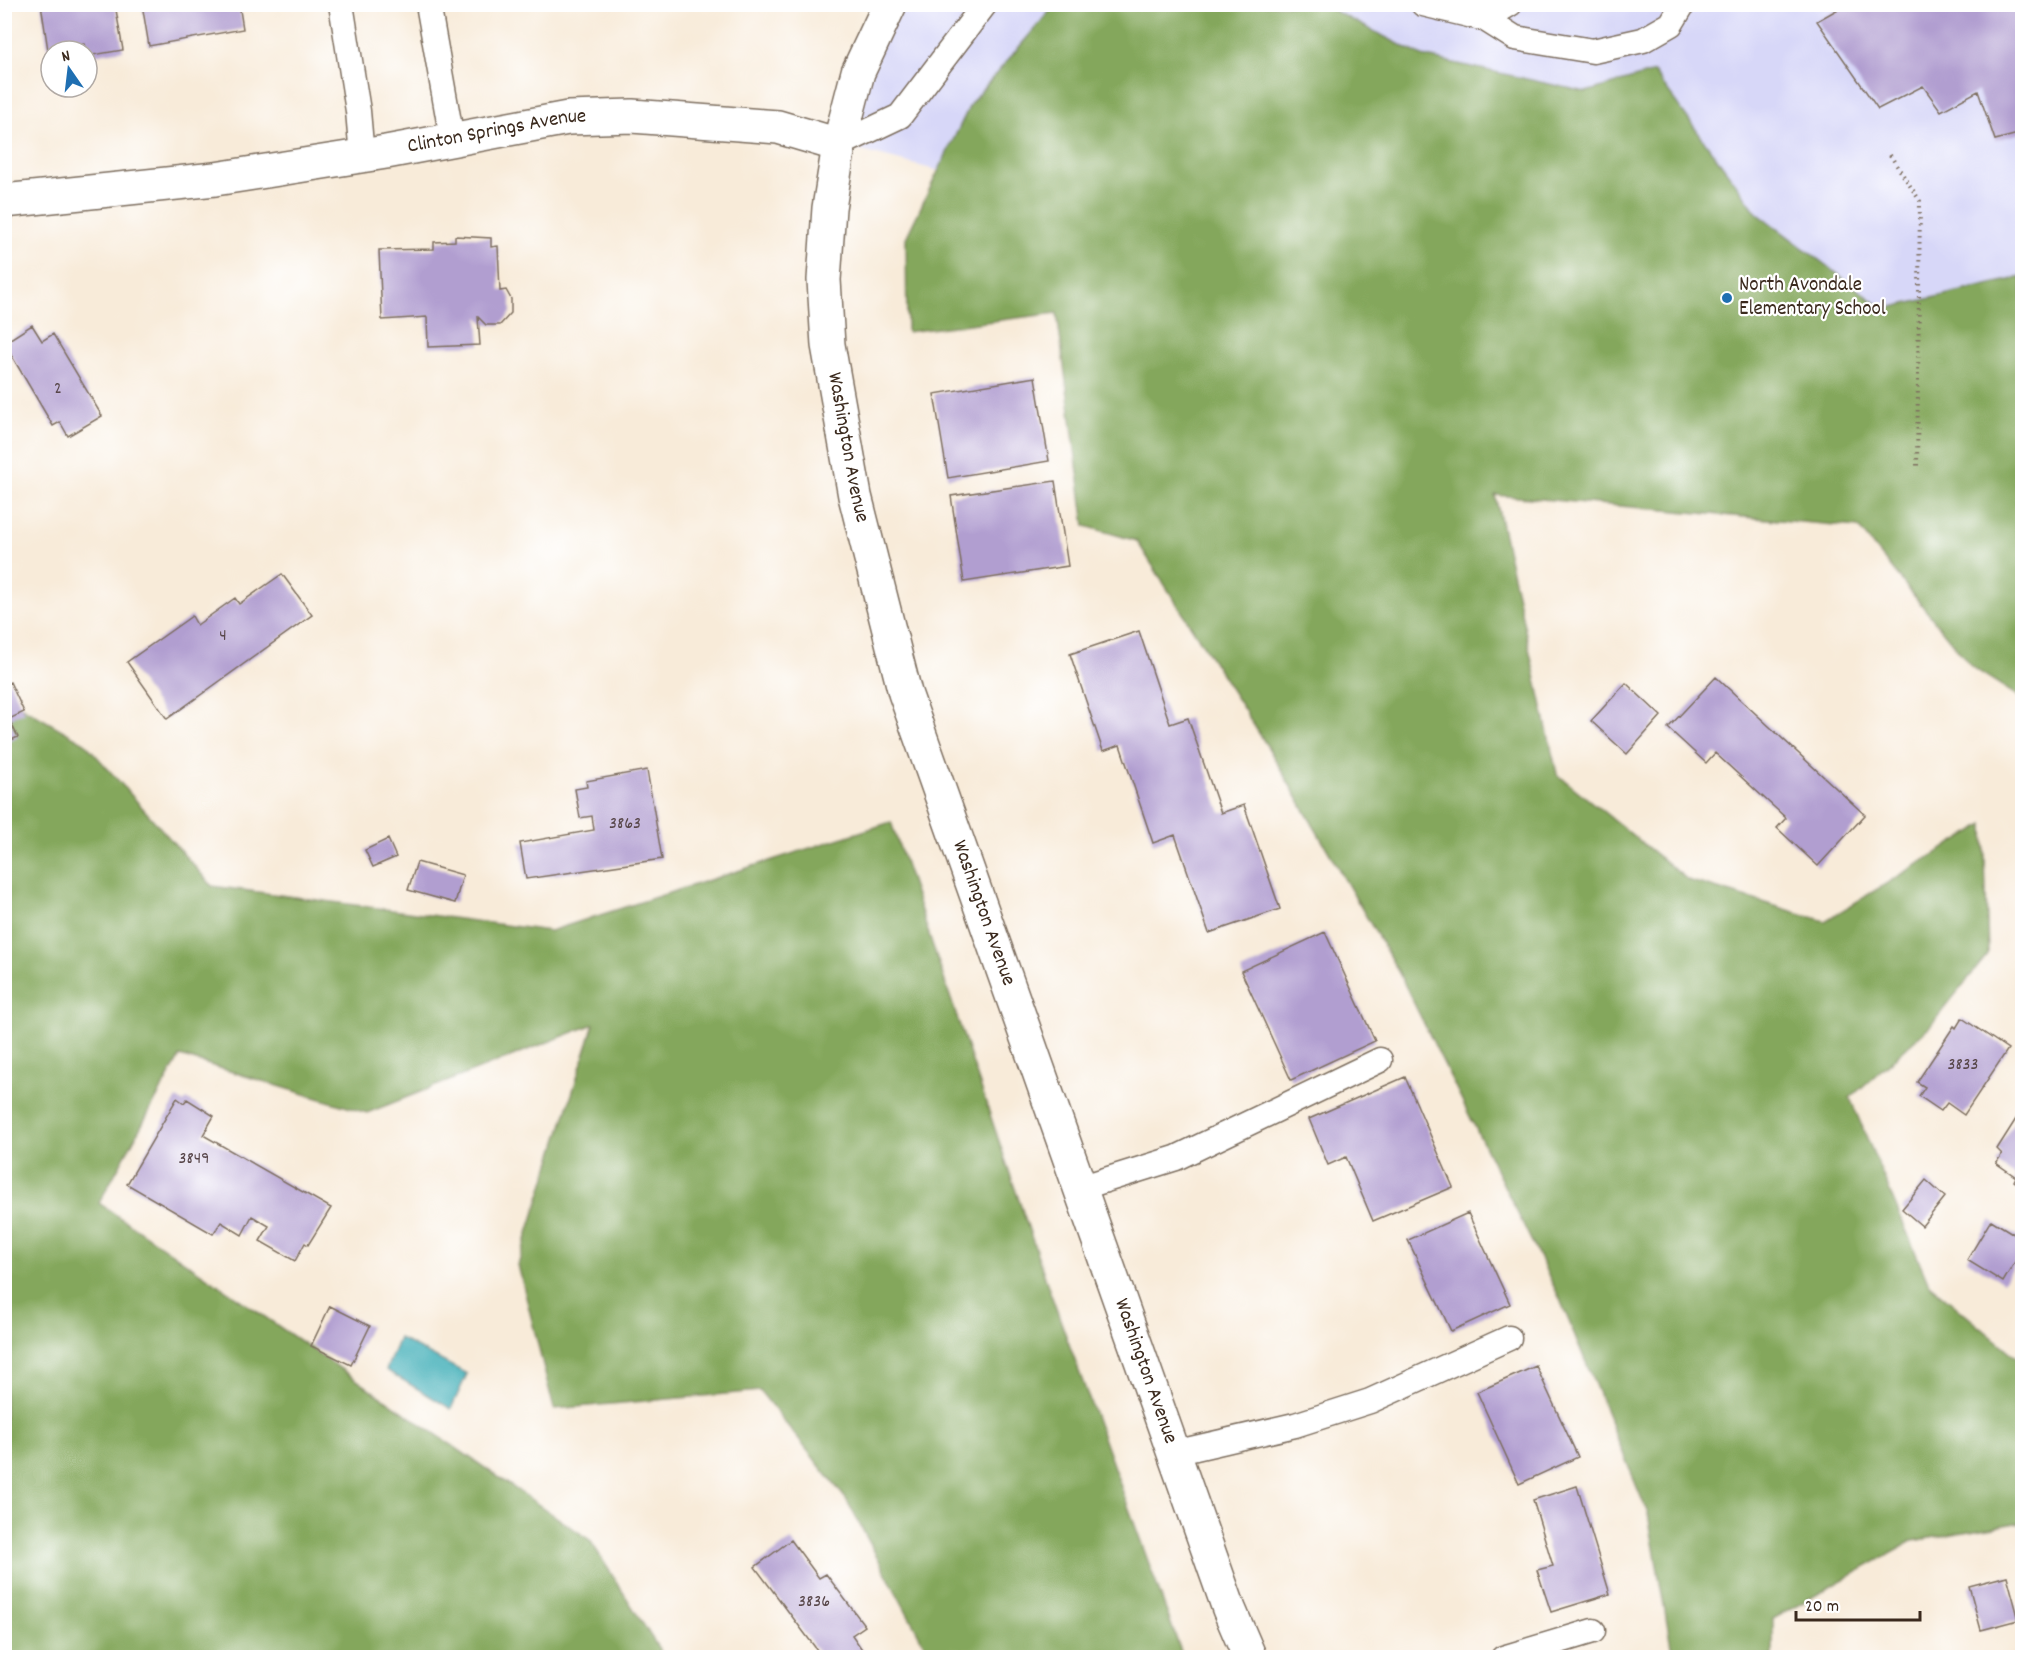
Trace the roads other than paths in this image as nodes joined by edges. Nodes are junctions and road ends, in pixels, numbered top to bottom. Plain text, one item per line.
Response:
1 (341, 4) edge
2 (428, 4) edge
3 (890, 4) edge
4 (985, 4) edge
5 (1423, 4) edge
6 (1510, 4) edge
7 (1683, 4) edge
8 (1485, 19) junction
9 (453, 140) junction
10 (839, 145) junction
11 (362, 156) junction
12 (4, 201) edge
13 (1380, 1060) dead end
14 (1080, 1188) junction
15 (1509, 1338) dead end
16 (1174, 1453) junction
17 (1593, 1631) dead end
18 (1250, 1658) edge
19 (1503, 1658) edge

1 - 11 lane
2 - 9 lane
3 - 10 street
4 - 10 lane
5 - 8 lane
6 - 8 lane
7 - 8 lane
9 - 10 street, Clinton Springs Avenue
9 - 11 street, Clinton Springs Avenue
10 - 14 street, Washington Avenue
11 - 12 street, Clinton Springs Avenue
13 - 14 lane
14 - 16 street, Washington Avenue
15 - 16 lane
16 - 18 street, Washington Avenue
17 - 19 lane

